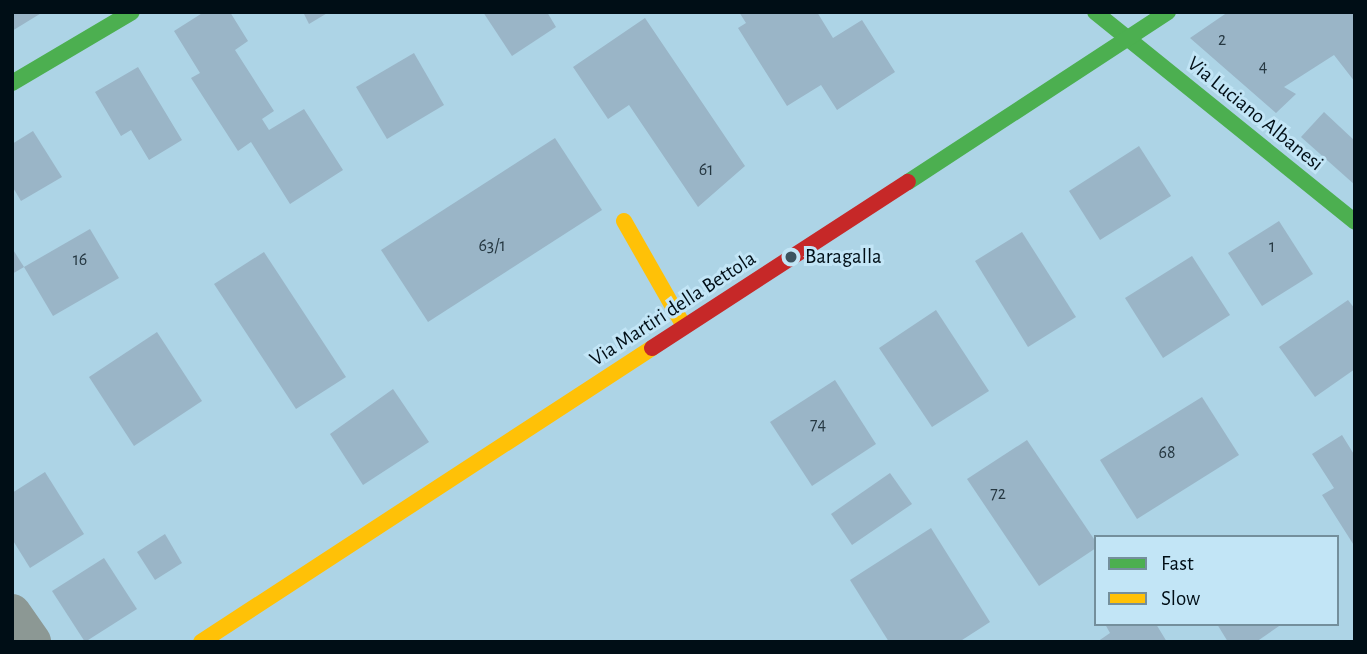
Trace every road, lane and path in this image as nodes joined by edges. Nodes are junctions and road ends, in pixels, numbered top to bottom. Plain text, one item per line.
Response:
1 (132, 12) edge
2 (1095, 12) edge
3 (1168, 12) edge
4 (1128, 38) junction
5 (12, 83) edge
6 (624, 221) dead end
7 (1355, 222) edge
8 (684, 326) junction
9 (12, 613) edge
10 (32, 642) edge
11 (201, 642) edge

1 - 5 main road
2 - 4 main road, Via Luciano Albanesi
3 - 4 main road, Via Martiri della Bettola
4 - 7 main road, Via Luciano Albanesi
4 - 8 main road, Via Martiri della Bettola
6 - 8 main road
8 - 11 main road, Via Martiri della Bettola
9 - 10 street

